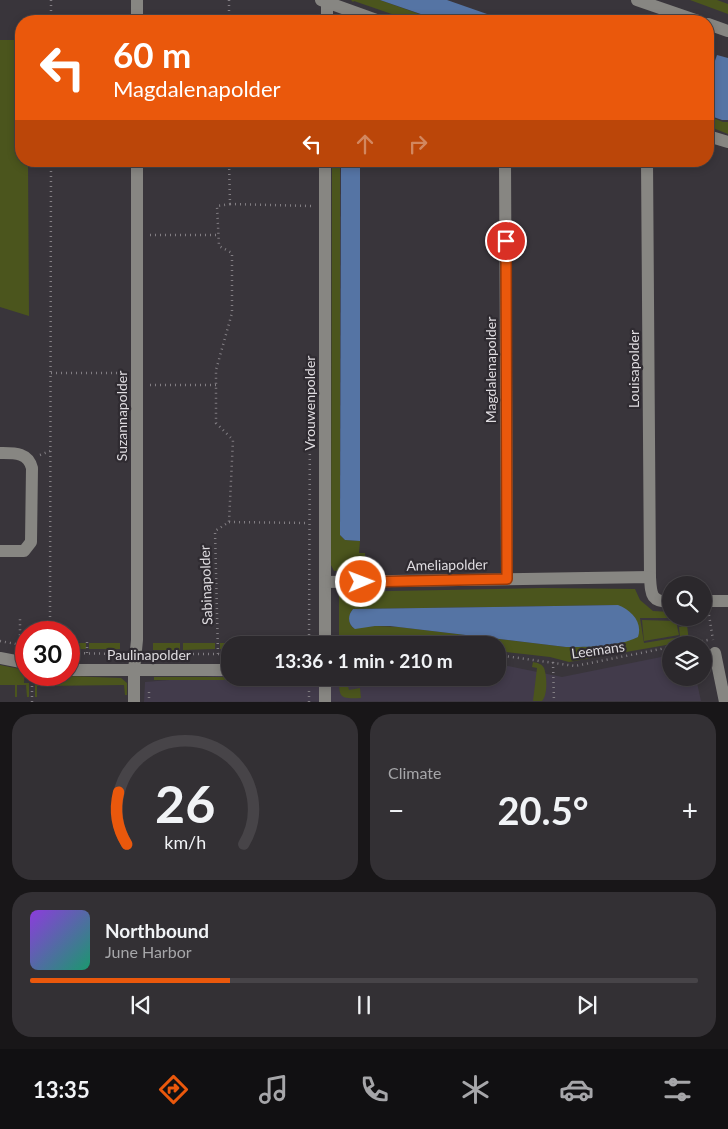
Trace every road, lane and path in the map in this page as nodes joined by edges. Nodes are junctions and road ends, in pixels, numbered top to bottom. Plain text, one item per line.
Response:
1 (51, 0) edge
2 (137, 0) edge
3 (229, 0) edge
4 (637, 0) edge
5 (325, 1) edge
6 (51, 15) edge
7 (137, 15) edge
8 (229, 15) edge
9 (326, 15) edge
10 (363, 15) edge
11 (681, 15) edge
12 (714, 26) edge
13 (728, 31) edge
14 (714, 138) edge
15 (728, 142) edge
16 (51, 167) edge
17 (137, 167) edge
18 (229, 167) edge
19 (325, 167) edge
20 (505, 167) edge
21 (647, 167) edge
22 (230, 204) junction
23 (325, 204) junction
24 (219, 235) junction
25 (137, 236) junction
26 (50, 373) junction
27 (137, 379) junction
28 (216, 385) junction
29 (0, 453) edge
30 (228, 522) junction
31 (309, 523) dead end
32 (0, 551) edge
33 (650, 577) junction
34 (507, 579) junction
35 (325, 582) junction
36 (662, 601) edge
37 (712, 601) edge
38 (728, 601) edge
39 (50, 621) edge
40 (710, 626) edge
41 (325, 636) edge
42 (713, 639) joint
43 (88, 640) dead end
44 (0, 641) edge
45 (15, 644) edge
46 (662, 649) edge
47 (88, 653) dead end
48 (715, 653) joint
49 (218, 654) dead end
50 (506, 655) edge
51 (0, 658) edge
52 (15, 661) edge
53 (553, 662) junction
54 (80, 670) edge
55 (134, 670) junction
56 (221, 670) edge
57 (32, 686) edge
58 (309, 686) edge
59 (325, 686) edge
60 (32, 702) edge
61 (134, 702) edge
62 (309, 702) edge
63 (326, 702) edge
64 (554, 702) edge
65 (724, 702) edge

1 - 6 path
2 - 7 street
3 - 8 path
4 - 11 street
5 - 9 street
5 - 10 street
12 - 13 street
14 - 15 street
16 - 26 path
17 - 25 street, Suzannapolder
18 - 22 path
19 - 23 street, Vrouwenpolder
20 - 34 street, Magdalenapolder
21 - 33 street, Louisapolder
22 - 23 path
22 - 24 path
23 - 35 street, Vrouwenpolder
24 - 25 path
24 - 28 path
25 - 27 street, Suzannapolder
26 - 27 path
26 - 39 path
27 - 28 path
27 - 55 street, Suzannapolder
28 - 30 path
29 - 32 street
30 - 31 path
30 - 49 path, Sabinapolder
33 - 34 street, Ameliapolder
33 - 36 street
34 - 35 street, Ameliapolder
35 - 41 street, Vrouwenpolder
37 - 38 street
40 - 42 path
42 - 48 path
43 - 47 path
44 - 45 path
46 - 53 path, Leemans
48 - 65 street
50 - 53 path, Leemans
51 - 52 street
53 - 64 path
54 - 55 street, Paulinapolder
55 - 56 street, Paulinapolder
55 - 61 street, Suzannapolder
57 - 60 path
58 - 62 path
59 - 63 street

